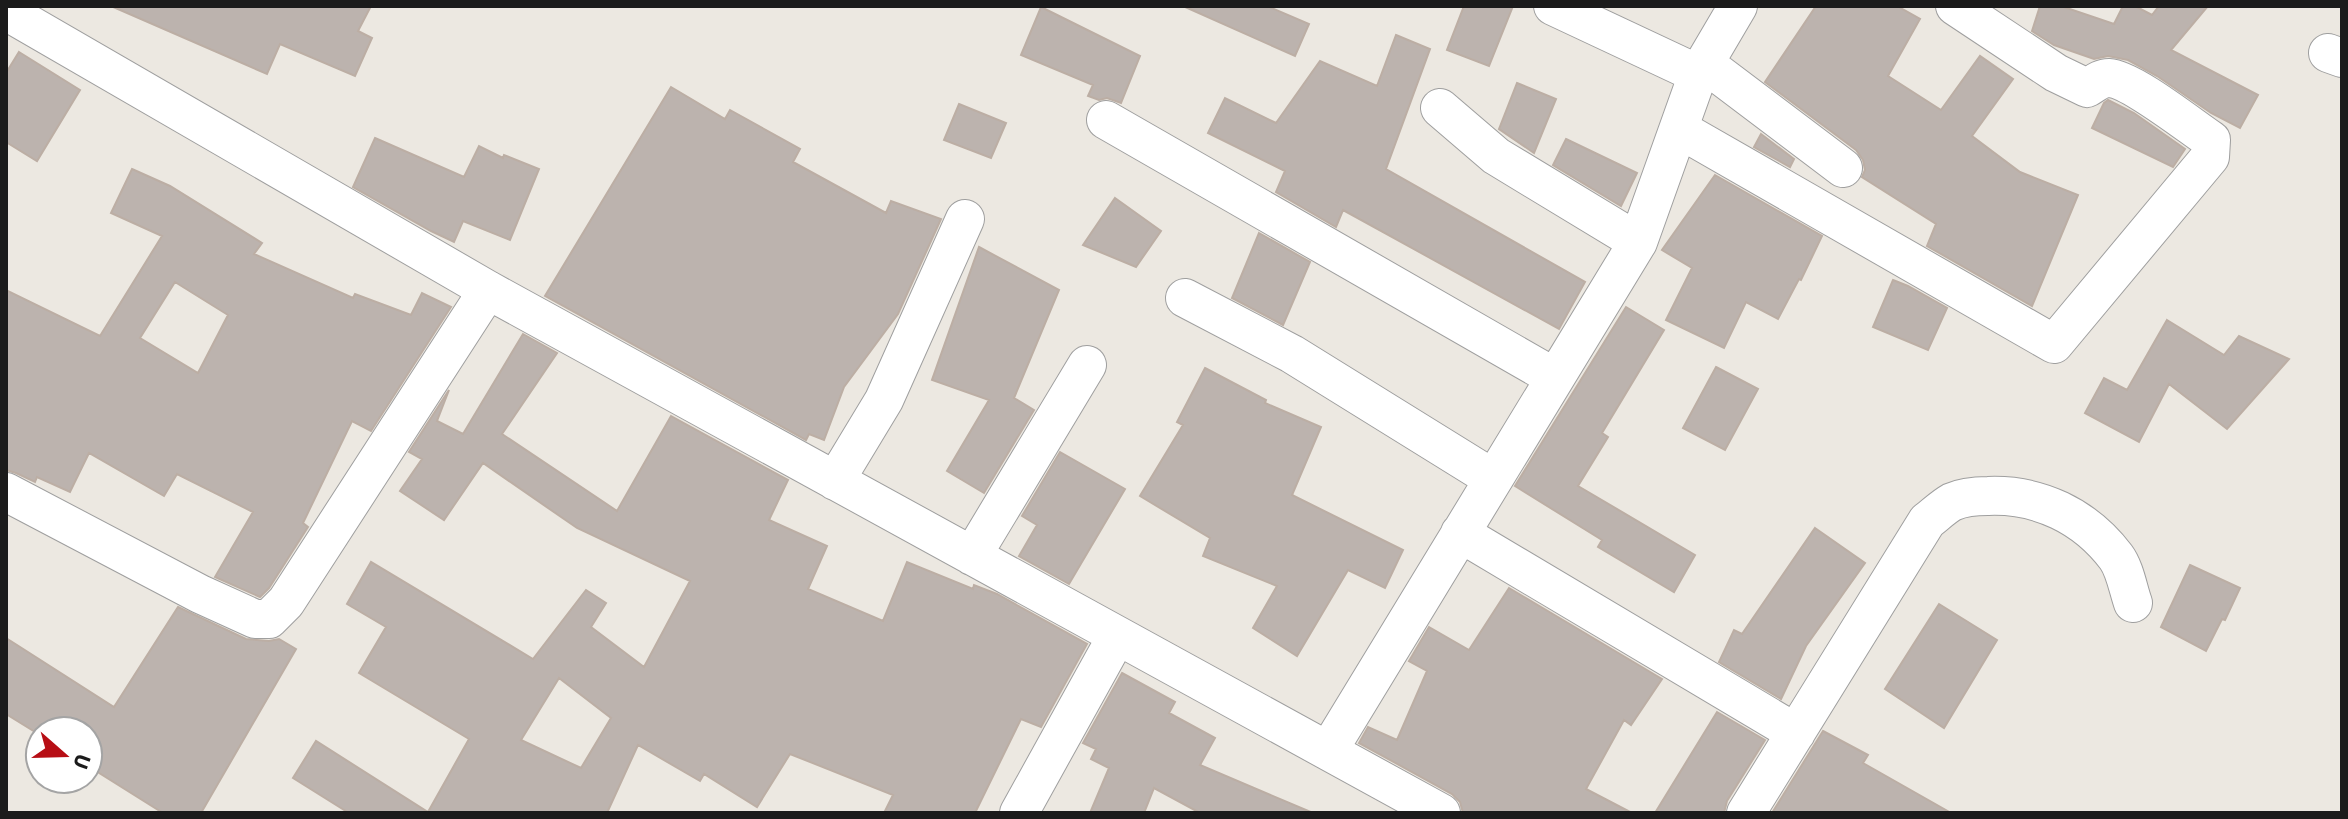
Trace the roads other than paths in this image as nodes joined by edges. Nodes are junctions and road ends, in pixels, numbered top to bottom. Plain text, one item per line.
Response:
1 (1553, 6) edge
2 (1738, 6) edge
3 (1955, 6) edge
4 (6, 11) edge
5 (1701, 68) junction
6 (1440, 108) dead end
7 (1106, 120) dead end
8 (1679, 129) junction
9 (1843, 168) dead end
10 (965, 219) dead end
11 (1638, 242) junction
12 (488, 290) junction
13 (1185, 298) dead end
14 (1087, 365) dead end
15 (1554, 377) junction
16 (1492, 478) junction
17 (835, 481) junction
18 (6, 492) edge
19 (1460, 533) junction
20 (972, 556) junction
21 (2133, 603) dead end
22 (1117, 636) junction
23 (1796, 733) junction
24 (1328, 751) junction
25 (1019, 813) edge
26 (1441, 813) edge
27 (1746, 813) edge

1 - 5 street
2 - 5 street
3 - 8 street
4 - 12 street
5 - 8 street
5 - 9 street
6 - 11 street
7 - 15 street
8 - 11 street
10 - 17 street
11 - 15 street
12 - 17 street
12 - 18 street
13 - 16 street
14 - 20 street
15 - 16 street
16 - 19 street
17 - 20 street
19 - 23 street
19 - 24 street
20 - 22 street
21 - 23 street
22 - 24 street
22 - 25 street
23 - 27 street
24 - 26 street

